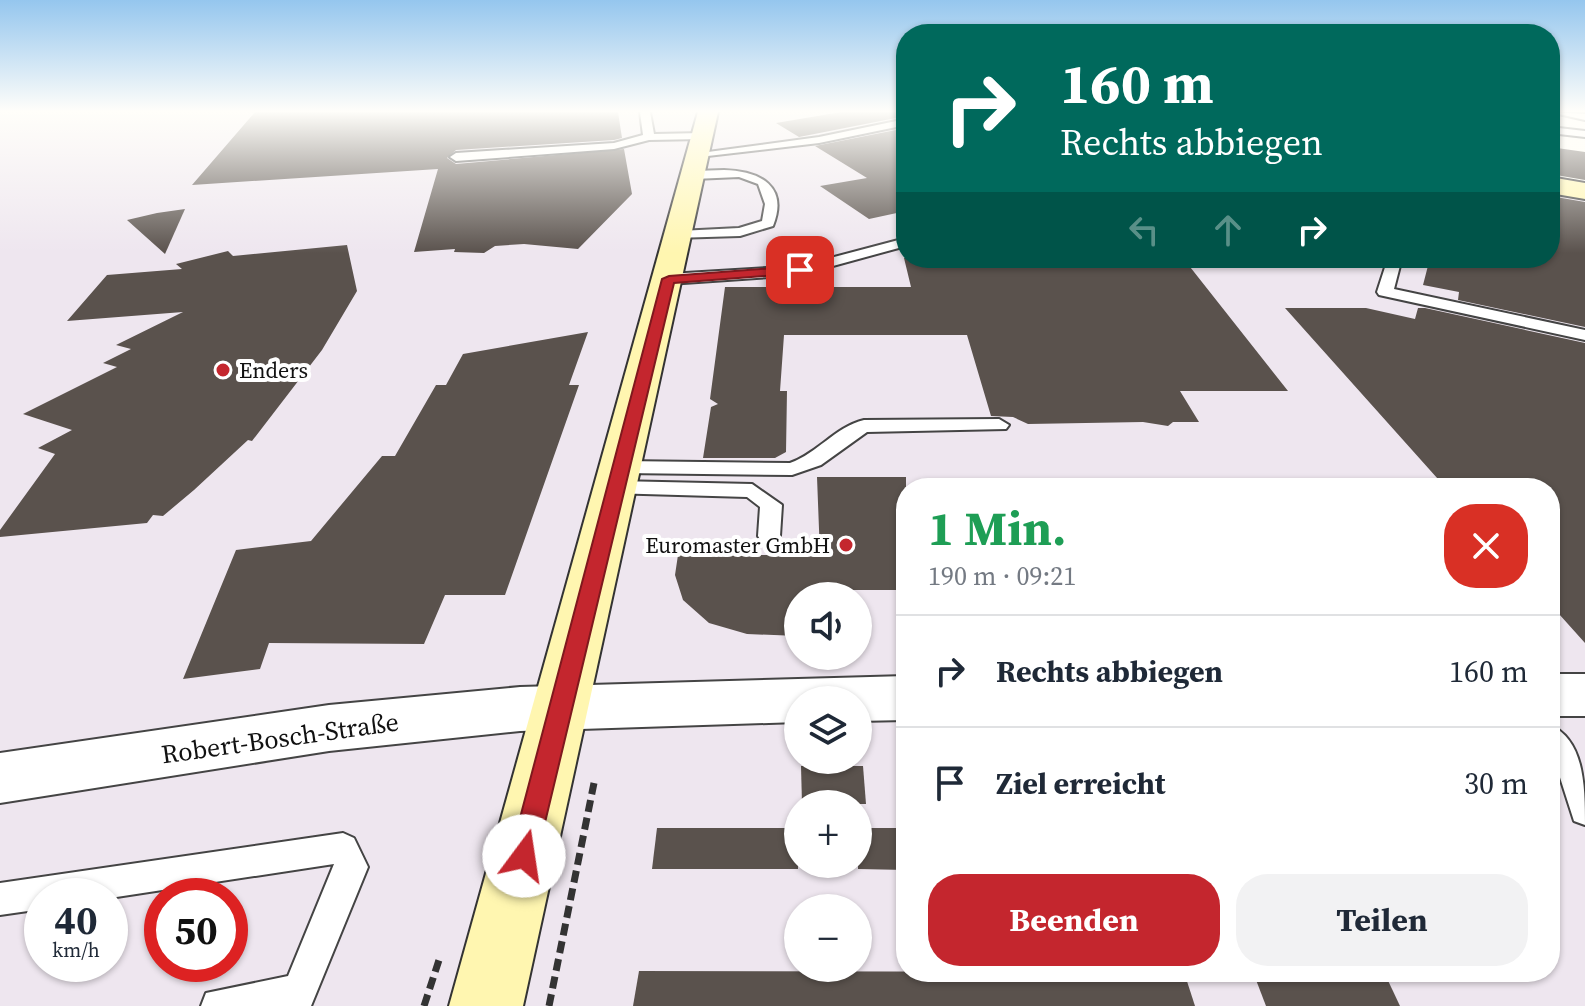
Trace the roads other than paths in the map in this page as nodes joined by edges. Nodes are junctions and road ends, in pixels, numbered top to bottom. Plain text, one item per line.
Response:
1 (697, 159) edge
2 (728, 159) edge
3 (1560, 187) edge
4 (1585, 191) edge
5 (679, 235) junction
6 (896, 245) edge
7 (1392, 268) edge
8 (669, 279) junction
9 (1585, 335) edge
10 (999, 425) dead end
11 (620, 477) junction
12 (769, 536) dead end
13 (1560, 695) edge
14 (1585, 695) edge
15 (896, 698) edge
16 (872, 699) edge
17 (784, 700) edge
18 (562, 706) junction
19 (1560, 749) edge
20 (2, 781) edge
21 (1585, 811) edge
22 (0, 899) edge
23 (296, 999) edge
24 (219, 1006) edge
25 (486, 1006) edge

1 - 5 main road
2 - 5 lane
3 - 4 main road
5 - 8 main road
6 - 8 lane
7 - 9 lane
8 - 11 main road
10 - 11 lane
11 - 12 lane
11 - 18 main road
13 - 14 street
15 - 16 street, Robert-Bosch-Straße
17 - 18 street, Robert-Bosch-Straße
18 - 20 street, Robert-Bosch-Straße
18 - 25 main road
19 - 21 lane
22 - 23 lane
23 - 24 lane

